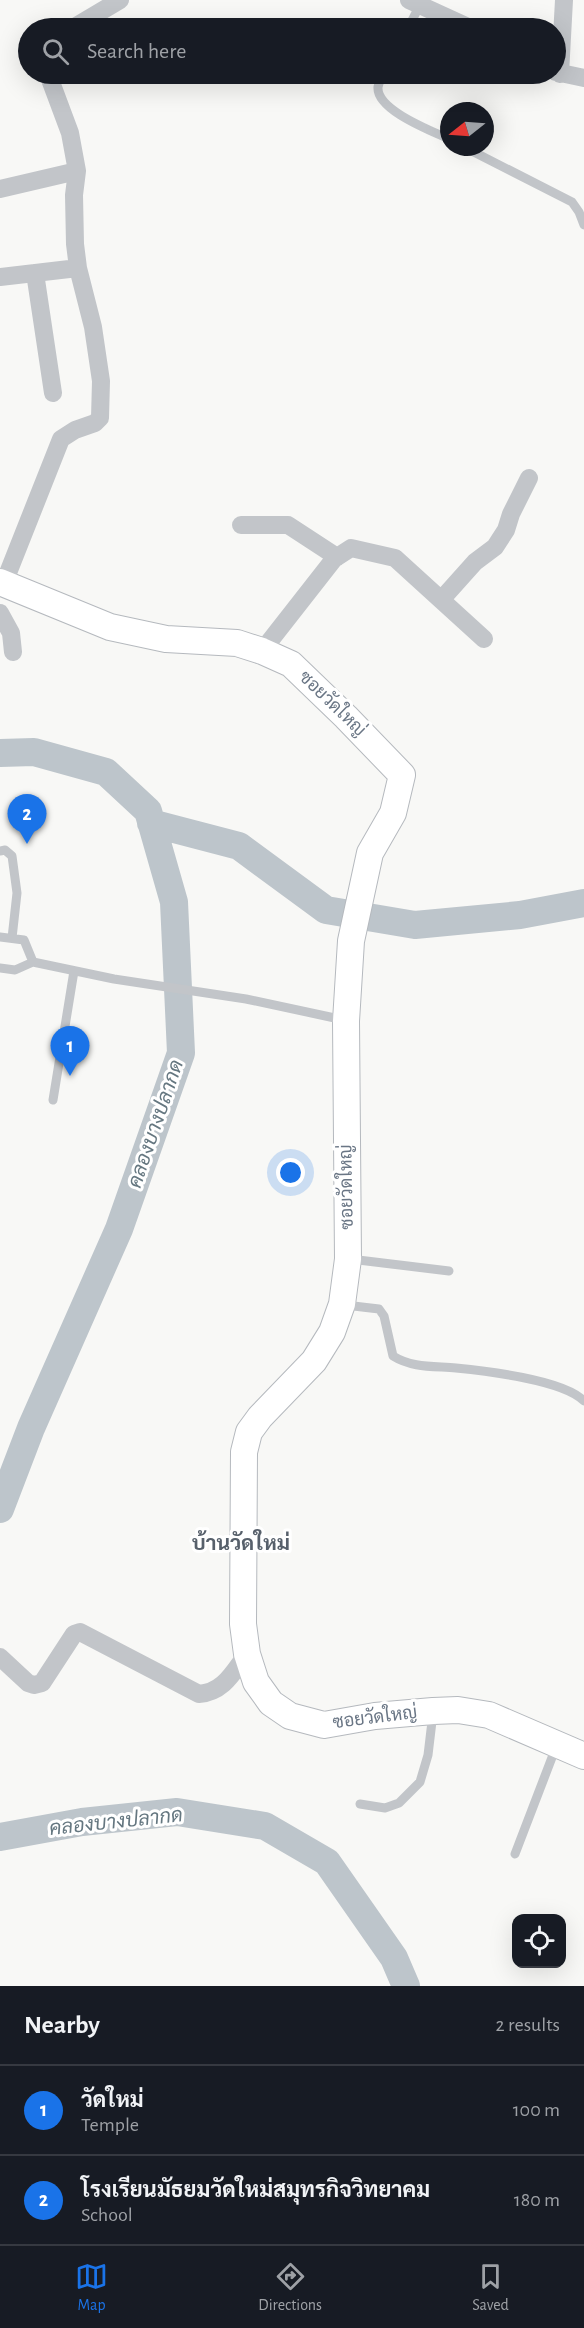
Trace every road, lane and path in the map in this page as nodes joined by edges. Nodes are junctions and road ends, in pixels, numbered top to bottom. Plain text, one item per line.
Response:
1 (120, 0) edge
2 (564, 0) edge
3 (415, 3) edge
4 (90, 18) edge
5 (411, 18) edge
6 (449, 18) edge
7 (563, 18) edge
8 (566, 75) edge
9 (584, 78) edge
10 (52, 84) edge
11 (379, 84) edge
12 (440, 134) edge
13 (482, 156) edge
14 (77, 171) junction
15 (0, 189) edge
16 (584, 225) edge
17 (78, 268) junction
18 (35, 273) junction
19 (0, 278) edge
20 (53, 393) dead end
21 (529, 478) dead end
22 (241, 525) dead end
23 (337, 557) junction
24 (2, 583) edge
25 (441, 600) junction
26 (0, 613) edge
27 (484, 639) dead end
28 (262, 651) junction
29 (13, 652) dead end
30 (0, 851) edge
31 (0, 937) edge
32 (12, 938) junction
33 (33, 962) junction
34 (0, 968) edge
35 (74, 971) junction
36 (346, 1021) junction
37 (54, 1100) dead end
38 (348, 1258) junction
39 (449, 1271) dead end
40 (342, 1304) junction
41 (584, 1401) edge
42 (247, 1654) junction
43 (0, 1657) edge
44 (434, 1710) junction
45 (557, 1744) junction
46 (584, 1756) edge
47 (360, 1804) dead end
48 (515, 1854) dead end

1 - 4 street
2 - 7 street
3 - 5 lane
3 - 6 street
8 - 9 street
10 - 14 street
11 - 12 lane
13 - 16 lane
14 - 15 street
14 - 17 street
17 - 18 street
17 - 24 street
18 - 19 street
18 - 20 street
21 - 25 street
22 - 23 street
23 - 25 street
23 - 28 street
24 - 28 street, ซอยวัดใหญ่
25 - 27 street
26 - 29 street
28 - 36 street, ซอยวัดใหญ่
30 - 32 lane
31 - 32 lane
32 - 33 lane
33 - 34 lane
33 - 35 lane
35 - 36 lane
35 - 37 lane
36 - 38 street, ซอยวัดใหญ่
38 - 39 lane
38 - 40 street, ซอยวัดใหญ่
40 - 41 lane
40 - 42 street, ซอยวัดใหญ่
42 - 43 street
42 - 44 street, ซอยวัดใหญ่
44 - 45 street, ซอยวัดใหญ่
44 - 47 lane
45 - 46 street, ซอยวัดใหญ่
45 - 48 lane

